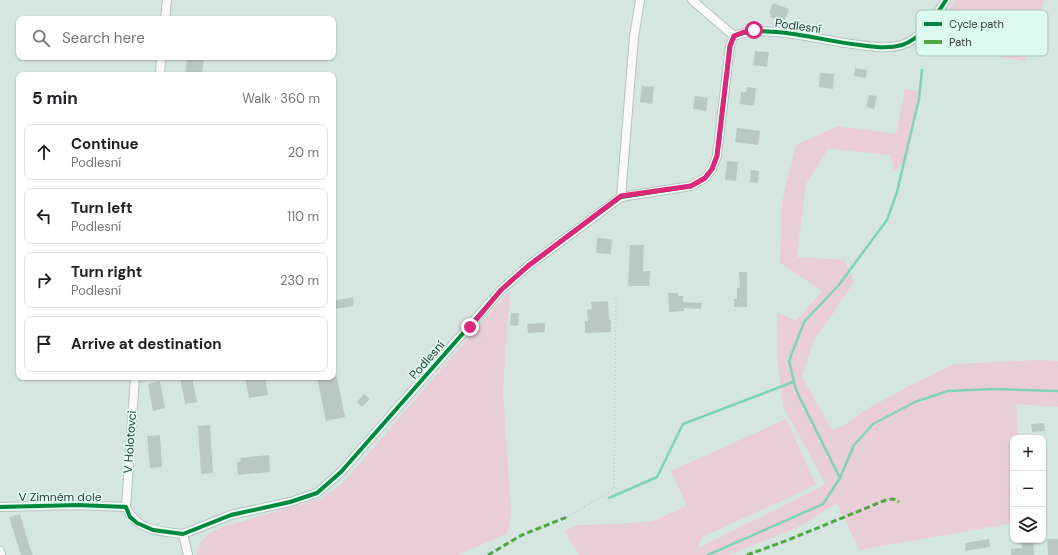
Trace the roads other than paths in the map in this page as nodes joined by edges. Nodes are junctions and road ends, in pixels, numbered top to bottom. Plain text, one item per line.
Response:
1 (167, 0) edge
2 (640, 0) edge
3 (692, 0) edge
4 (946, 0) edge
5 (940, 10) edge
6 (165, 16) edge
7 (734, 36) junction
8 (916, 36) edge
9 (161, 60) edge
10 (160, 72) edge
11 (621, 196) junction
12 (135, 380) edge
13 (0, 507) edge
14 (126, 507) junction
15 (182, 534) junction
16 (0, 551) edge
17 (2, 555) edge
18 (188, 555) edge

1 - 6 street
2 - 11 street
3 - 7 street
4 - 5 street, Podlesní
7 - 8 street, Podlesní
7 - 11 street, Podlesní
9 - 10 street
11 - 15 street, Podlesní
12 - 14 street, V Holotovci
13 - 14 street, V Zimném dole
14 - 15 street
15 - 18 street
16 - 17 street

